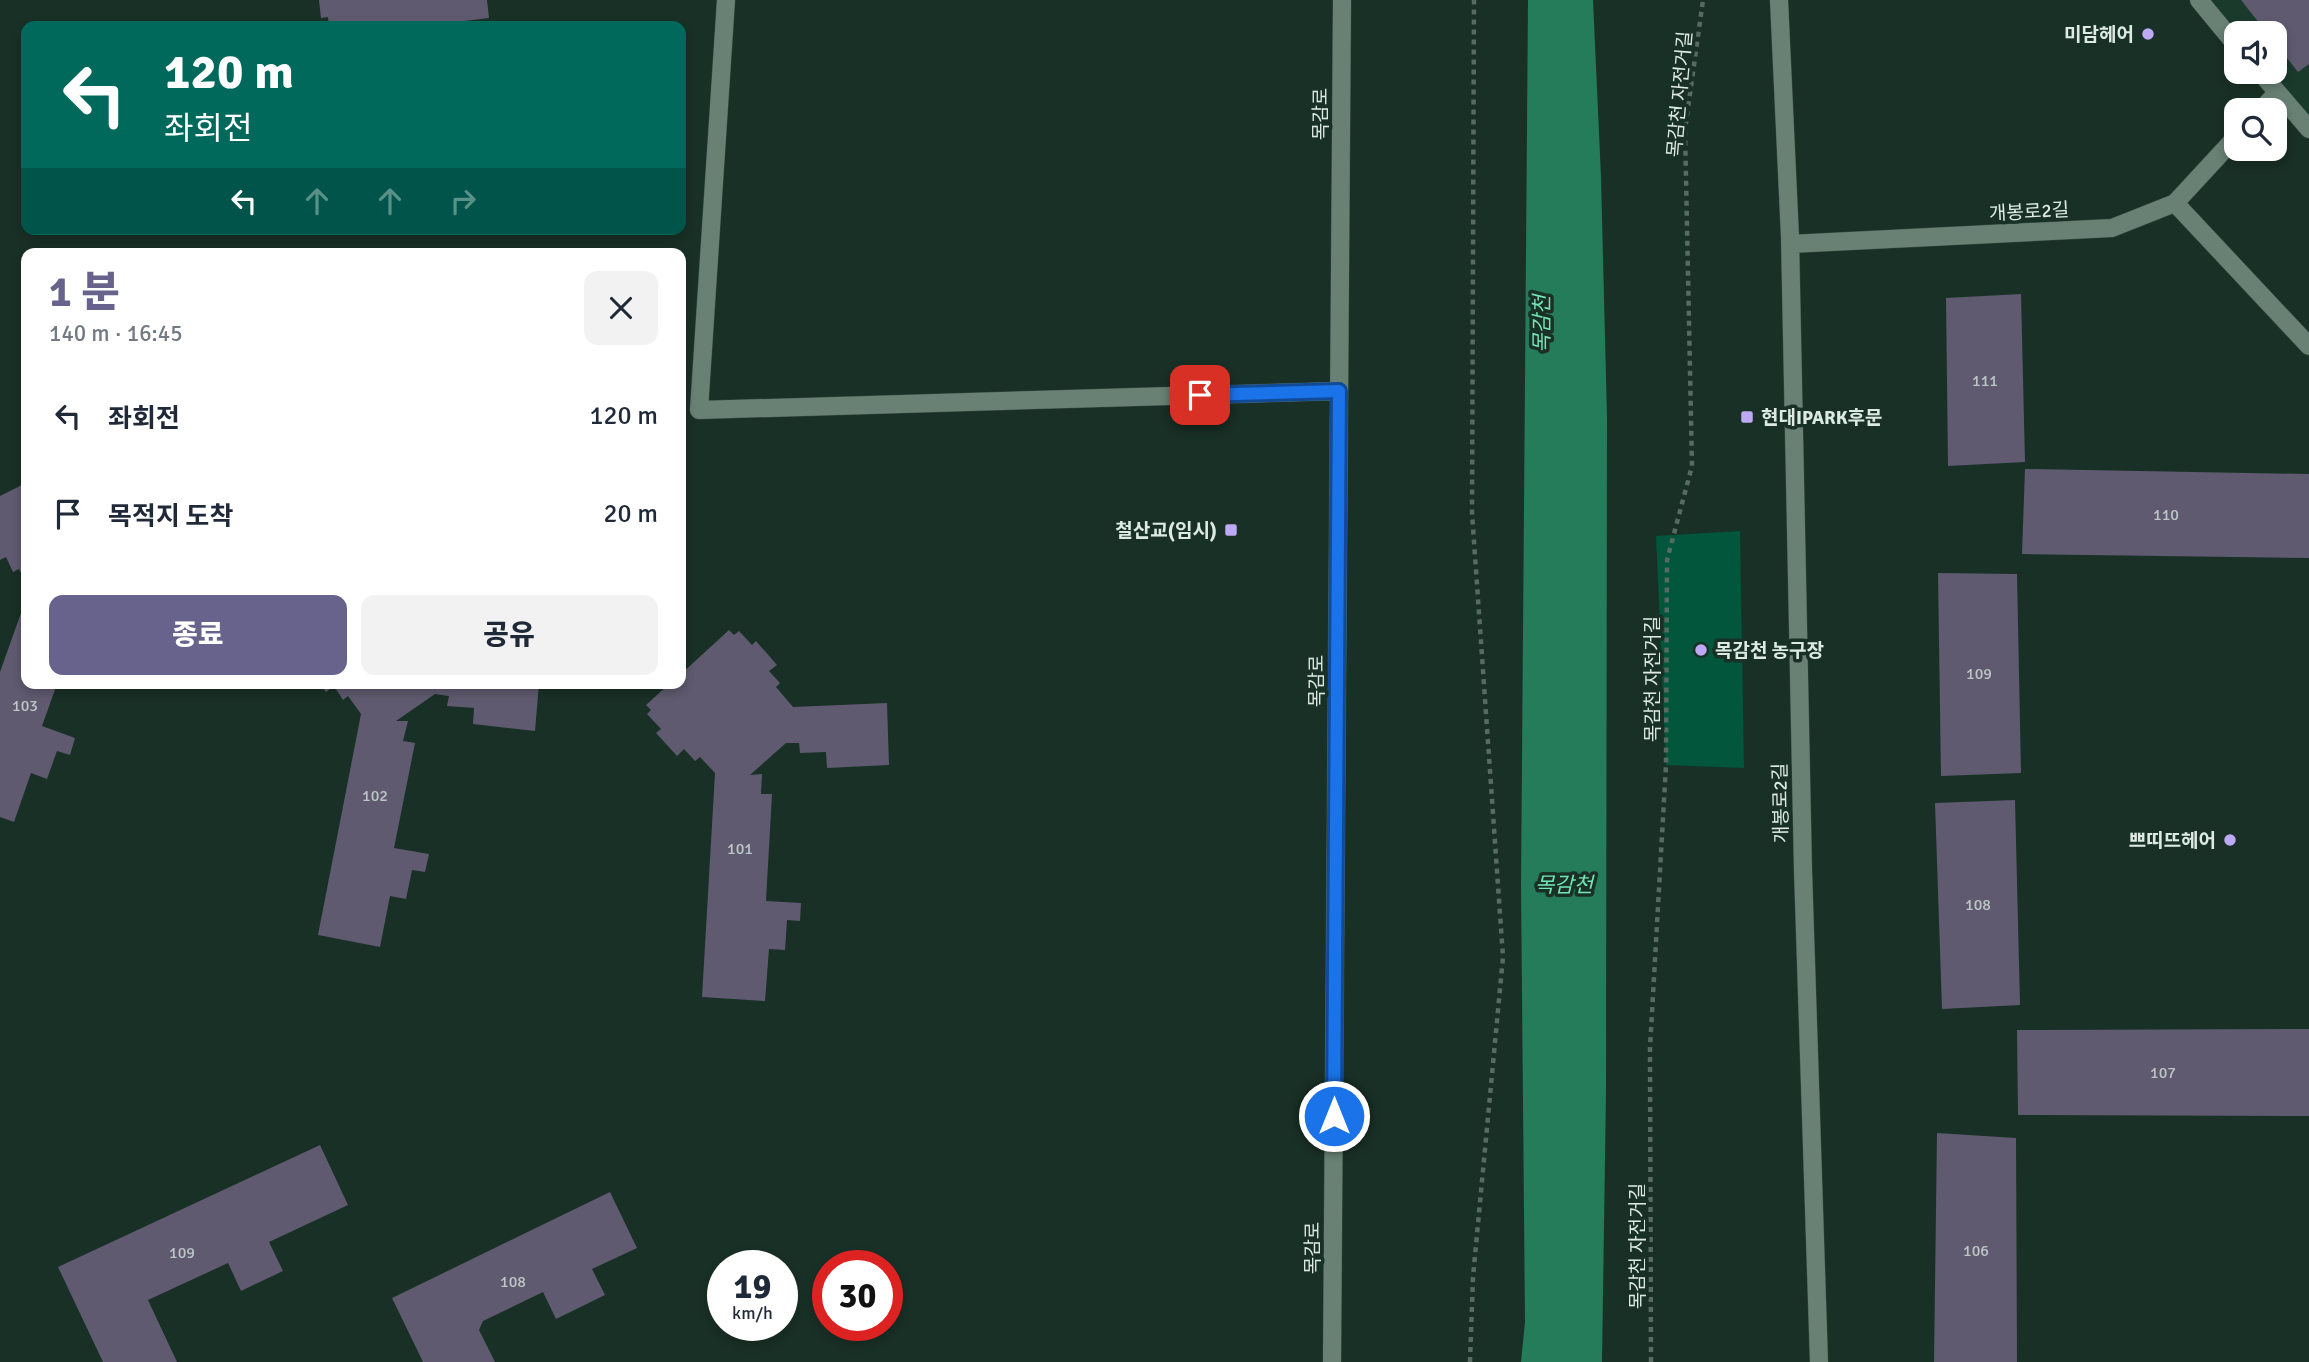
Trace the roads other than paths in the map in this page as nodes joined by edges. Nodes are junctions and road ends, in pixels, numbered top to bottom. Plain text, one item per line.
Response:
1 (726, 0) edge
2 (1342, 0) edge
3 (1779, 0) edge
4 (2199, 0) edge
5 (2224, 30) edge
6 (2270, 84) edge
7 (2277, 93) junction
8 (2272, 98) edge
9 (2309, 129) edge
10 (2224, 150) edge
11 (2175, 203) junction
12 (1790, 244) junction
13 (2309, 346) edge
14 (1339, 391) junction
15 (1332, 1362) edge
16 (1819, 1362) edge

1 - 14 street
2 - 14 street, 목감로
3 - 12 street, 개봉로2길
4 - 5 street
6 - 7 street
7 - 8 street
7 - 9 street
10 - 11 street, 개봉로2길
11 - 12 street, 개봉로2길
11 - 13 street
12 - 16 street, 개봉로2길
14 - 15 street, 목감로

